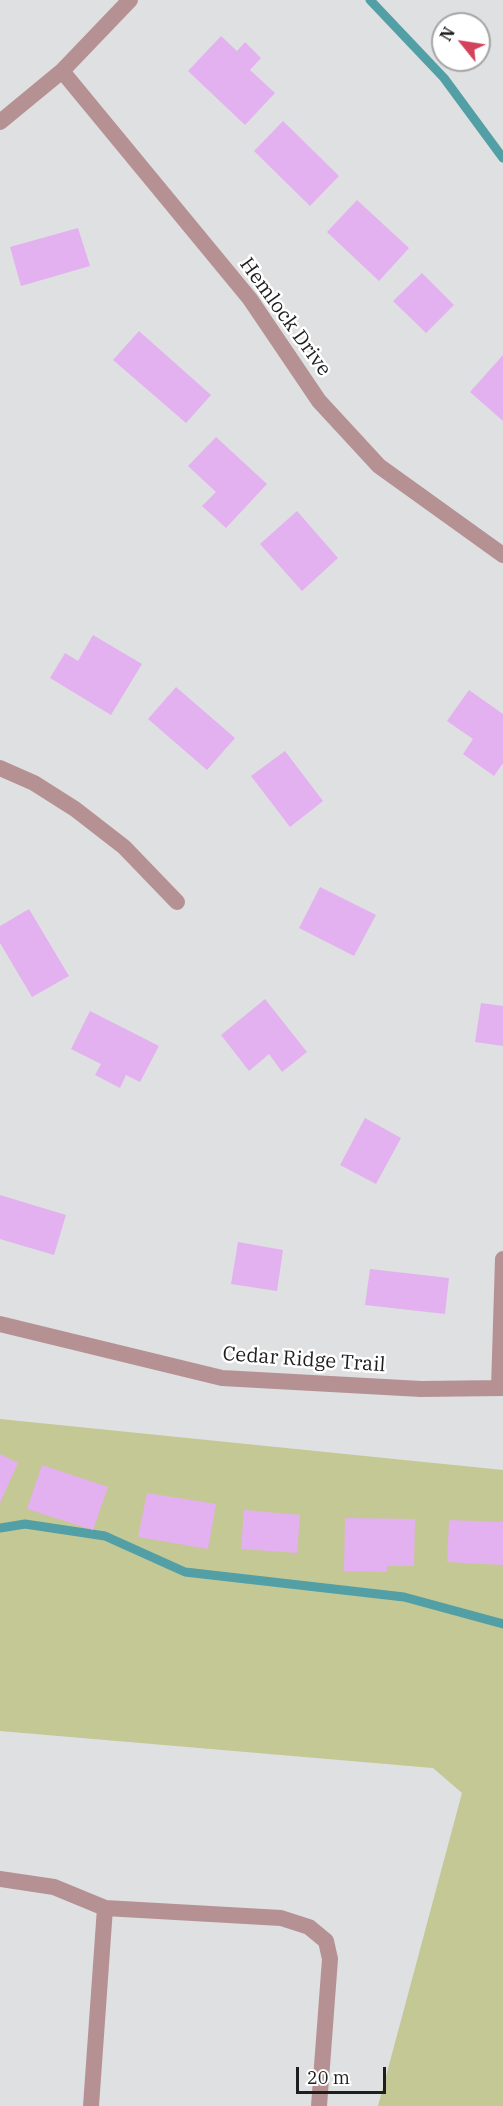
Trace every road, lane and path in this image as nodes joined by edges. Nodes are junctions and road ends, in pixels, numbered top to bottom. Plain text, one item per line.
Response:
1 (130, 0) edge
2 (62, 72) junction
3 (0, 122) edge
4 (503, 555) edge
5 (0, 768) edge
6 (177, 902) dead end
7 (503, 1259) edge
8 (0, 1324) edge
9 (501, 1388) edge
10 (0, 1879) edge
11 (105, 1908) junction
12 (91, 2106) edge
13 (320, 2106) edge

1 - 2 street
2 - 3 street
2 - 4 street, Hemlock Drive
5 - 6 street
7 - 9 street
8 - 9 street, Cedar Ridge Trail
10 - 11 street
11 - 12 street
11 - 13 street

